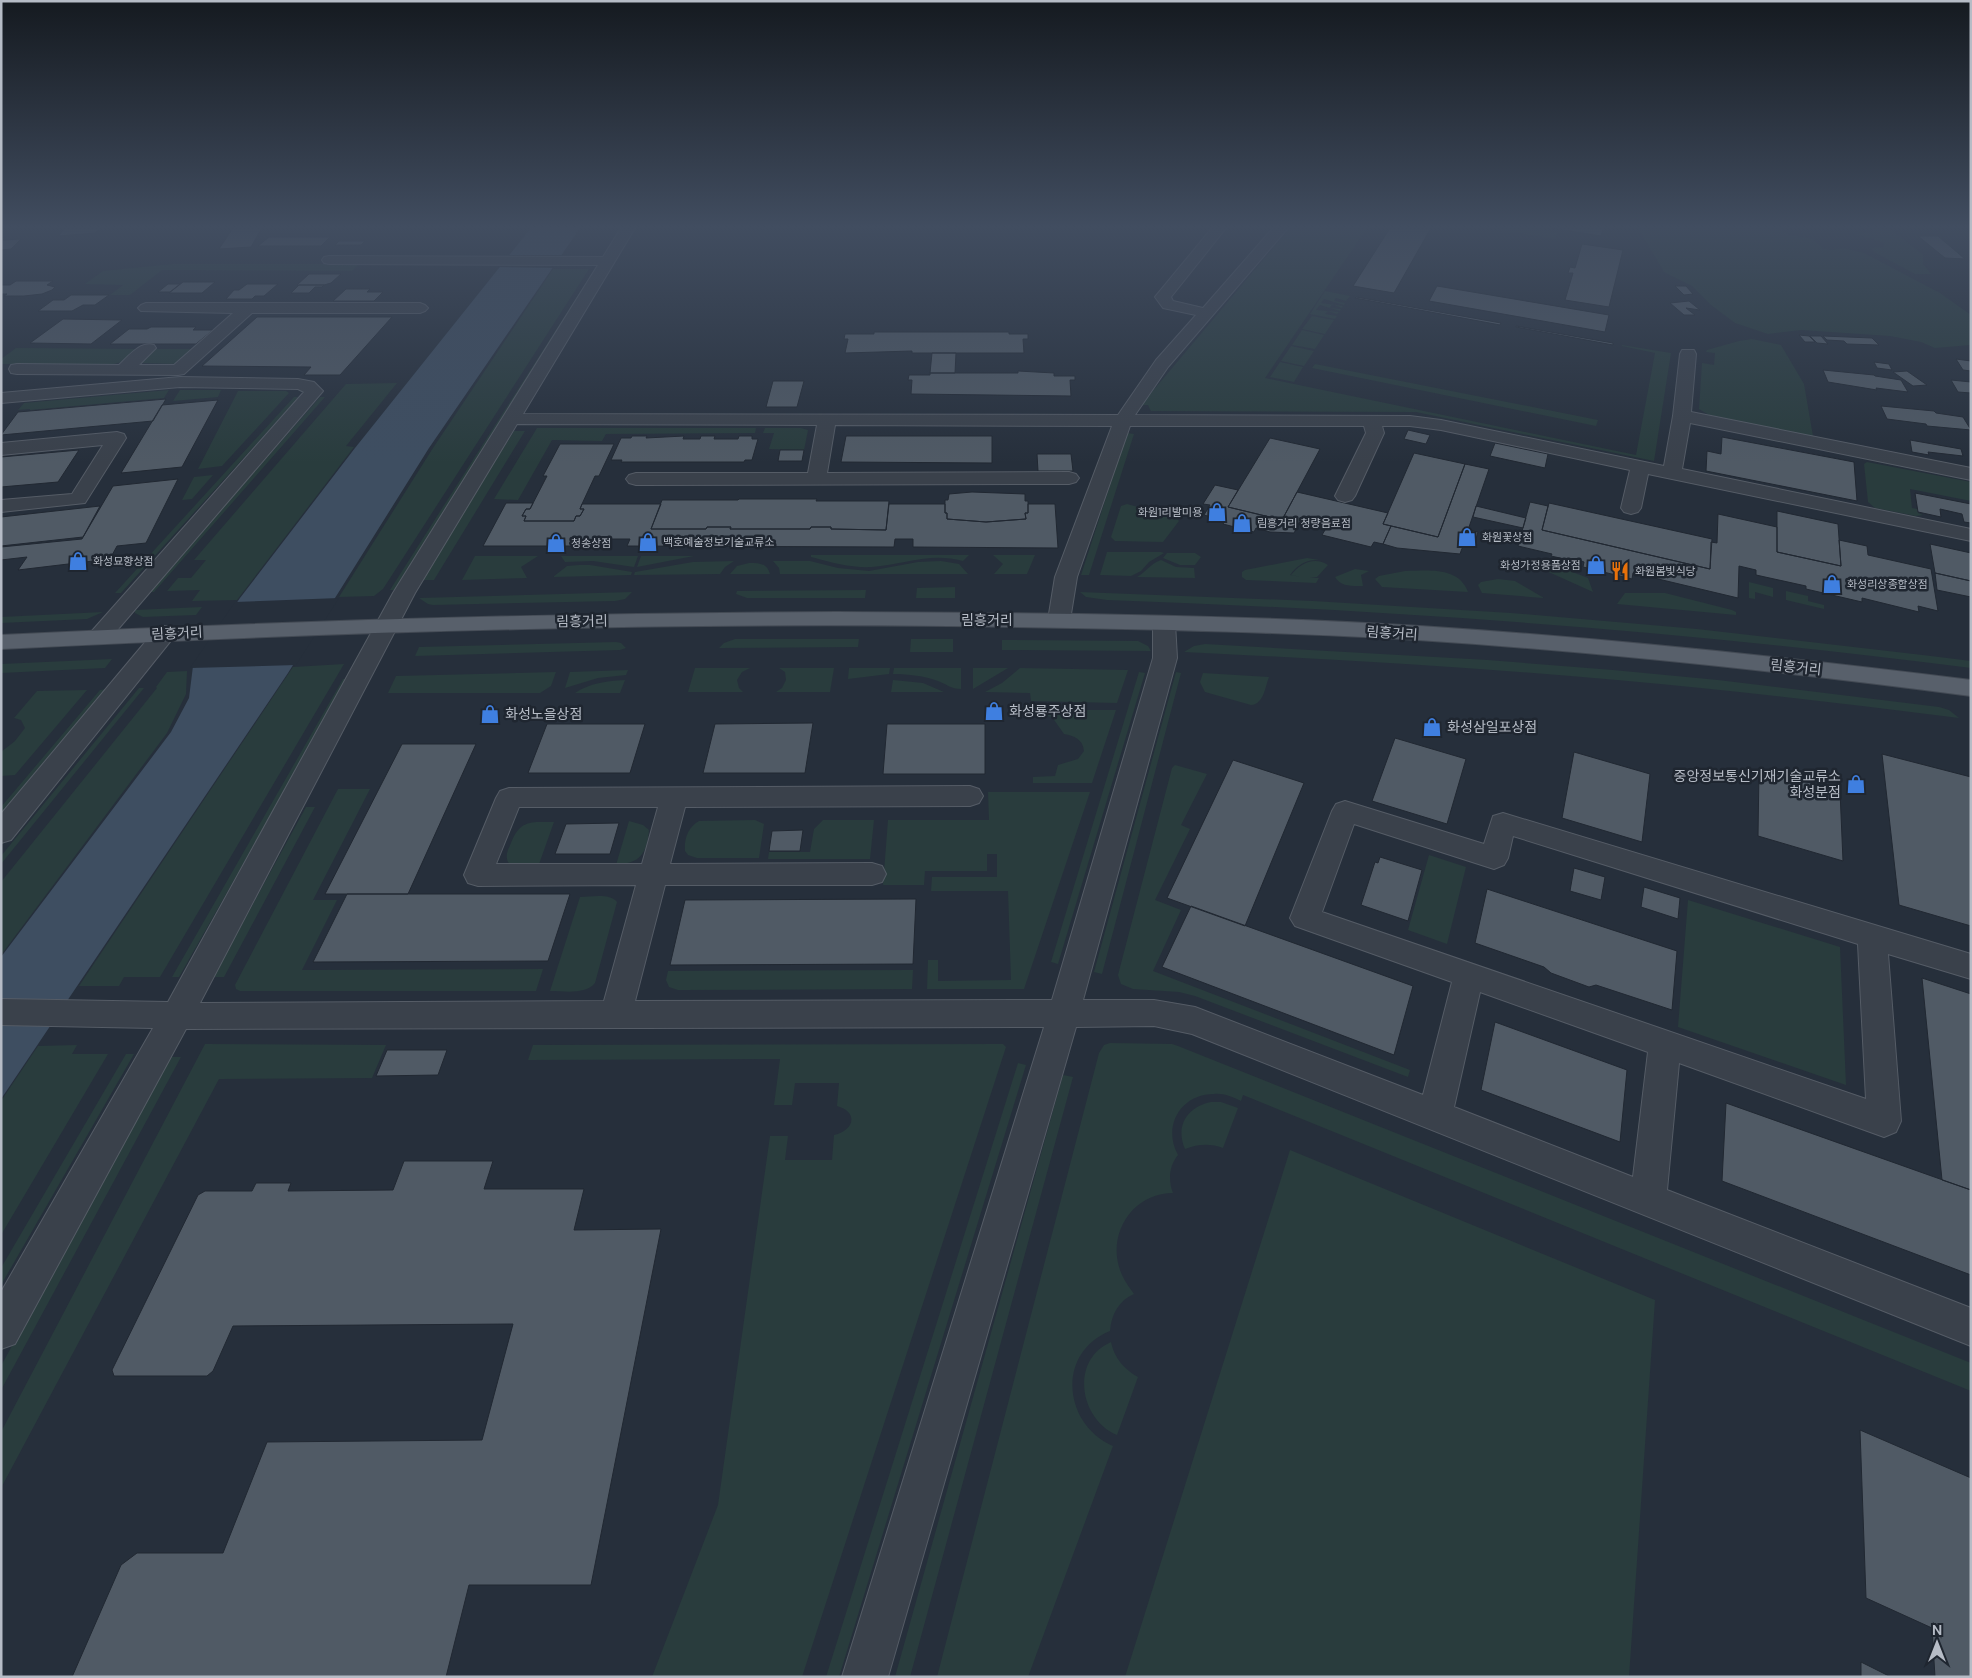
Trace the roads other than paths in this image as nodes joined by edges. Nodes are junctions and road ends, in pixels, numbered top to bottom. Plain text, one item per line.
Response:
1 (580, 306) edge
2 (1174, 306) edge
3 (1213, 306) edge
4 (146, 308) dead end
5 (248, 308) junction
6 (420, 308) dead end
7 (1207, 313) junction
8 (148, 348) dead end
9 (1688, 354) dead end
10 (17, 369) dead end
11 (123, 370) junction
12 (1, 398) edge
13 (1682, 416) junction
14 (512, 419) junction
15 (827, 420) junction
16 (1123, 420) junction
17 (1371, 421) junction
18 (1, 449) edge
19 (1640, 467) junction
20 (1672, 474) junction
21 (1971, 474) edge
22 (1069, 478) dead end
23 (636, 479) dead end
24 (816, 479) junction
25 (1345, 496) dead end
26 (1, 506) edge
27 (1631, 508) dead end
28 (1971, 535) edge
29 (1059, 620) junction
30 (1164, 623) junction
31 (373, 626) junction
32 (165, 633) junction
33 (99, 637) junction
34 (1, 642) edge
35 (1971, 688) edge
36 (970, 796) dead end
37 (674, 797) junction
38 (1, 833) edge
39 (653, 874) junction
40 (872, 874) dead end
41 (1872, 936) junction
42 (1971, 967) edge
43 (1469, 975) junction
44 (1, 1012) edge
45 (1064, 1013) junction
46 (616, 1015) junction
47 (177, 1016) junction
48 (1665, 1044) junction
49 (1434, 1115) junction
50 (1648, 1200) junction
51 (1971, 1327) edge
52 (1, 1330) edge
53 (865, 1677) edge

1 - 14 street
2 - 7 street
3 - 7 street
4 - 5 street
5 - 6 street
5 - 11 street
7 - 16 street
8 - 11 street
9 - 13 street
10 - 11 street
12 - 33 street
13 - 20 street
13 - 21 street
14 - 15 street
14 - 31 street
15 - 16 street
15 - 24 street
16 - 17 street
16 - 29 street
17 - 19 street
17 - 25 street
18 - 26 street
19 - 20 street
19 - 27 street
20 - 28 street
22 - 24 street
23 - 24 street
29 - 30 main road, 림흥거리
29 - 31 main road, 림흥거리
30 - 35 main road, 림흥거리
30 - 45 street
31 - 32 main road, 림흥거리
31 - 47 street
32 - 33 main road, 림흥거리
32 - 38 street
33 - 34 main road, 림흥거리
36 - 37 street
37 - 39 street
37 - 39 street
39 - 40 street
39 - 46 street
41 - 42 street
41 - 43 street
41 - 48 street
43 - 48 street
43 - 49 street
44 - 47 street
45 - 46 street
45 - 49 street
45 - 53 street
46 - 47 street
47 - 52 street
48 - 50 street
49 - 50 street
50 - 51 street

